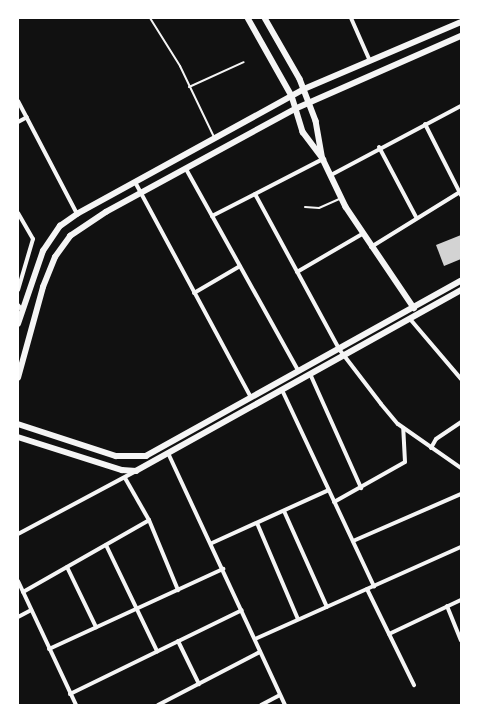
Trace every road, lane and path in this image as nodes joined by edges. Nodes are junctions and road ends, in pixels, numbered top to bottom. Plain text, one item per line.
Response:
1 (150, 18) edge
2 (248, 18) edge
3 (265, 18) edge
4 (351, 18) edge
5 (461, 22) edge
6 (461, 36) edge
7 (370, 61) junction
8 (244, 62) dead end
9 (189, 87) junction
10 (304, 89) junction
11 (292, 96) junction
12 (18, 101) edge
13 (309, 103) junction
14 (461, 106) edge
15 (297, 108) junction
16 (26, 117) junction
17 (18, 122) edge
18 (426, 124) junction
19 (215, 138) junction
20 (379, 147) junction
21 (323, 159) junction
22 (186, 169) junction
23 (330, 176) junction
24 (135, 182) junction
25 (141, 194) junction
26 (255, 194) junction
27 (460, 194) edge
28 (342, 198) junction
29 (305, 207) dead end
30 (18, 212) edge
31 (77, 214) junction
32 (212, 216) junction
33 (416, 217) junction
34 (362, 234) junction
35 (371, 248) junction
36 (240, 266) junction
37 (297, 272) junction
38 (461, 281) edge
39 (18, 290) edge
40 (461, 290) edge
41 (194, 293) junction
42 (20, 308) edge
43 (414, 308) junction
44 (410, 319) junction
45 (18, 324) edge
46 (339, 349) junction
47 (346, 357) junction
48 (298, 370) junction
49 (311, 376) junction
50 (18, 378) edge
51 (461, 380) edge
52 (282, 390) junction
53 (251, 397) junction
54 (461, 422) edge
55 (18, 424) edge
56 (404, 428) junction
57 (18, 437) edge
58 (431, 448) junction
59 (168, 453) junction
60 (461, 468) edge
61 (136, 471) junction
62 (125, 478) junction
63 (361, 488) junction
64 (329, 490) junction
65 (460, 495) edge
66 (334, 502) junction
67 (284, 511) junction
68 (149, 520) junction
69 (257, 523) junction
70 (18, 534) edge
71 (353, 541) junction
72 (212, 544) junction
73 (106, 545) junction
74 (461, 547) edge
75 (67, 567) junction
76 (223, 569) junction
77 (18, 581) edge
78 (374, 586) junction
79 (367, 589) junction
80 (178, 590) junction
81 (23, 592) junction
82 (461, 600) edge
83 (447, 606) junction
84 (327, 607) junction
85 (136, 609) junction
86 (31, 610) junction
87 (242, 610) junction
88 (18, 617) edge
89 (298, 620) junction
90 (96, 627) junction
91 (389, 634) junction
92 (255, 639) junction
93 (461, 640) edge
94 (178, 641) junction
95 (49, 649) junction
96 (158, 651) junction
97 (260, 652) junction
98 (199, 684) junction
99 (414, 685) dead end
100 (70, 694) junction
101 (280, 695) junction
102 (76, 705) edge
103 (158, 705) edge
104 (261, 705) edge
105 (285, 705) edge

1 - 9 lane
2 - 11 main road
3 - 10 main road
4 - 7 street
5 - 7 main road
6 - 13 main road
7 - 10 main road
8 - 9 lane
9 - 19 lane
10 - 11 main road
10 - 13 main road
11 - 15 main road
11 - 19 main road
12 - 16 street
13 - 15 main road
13 - 21 main road
14 - 18 street
15 - 21 main road
15 - 22 main road
16 - 17 street
16 - 31 street
18 - 20 street
18 - 27 street
19 - 24 main road
20 - 23 street
20 - 33 street
21 - 23 main road
21 - 26 street
22 - 25 main road
22 - 32 street
23 - 28 main road
24 - 25 street
24 - 31 main road
25 - 41 street
25 - 50 main road
26 - 32 street
26 - 37 street
27 - 33 street
28 - 29 lane
28 - 34 main road
30 - 39 street
31 - 42 main road
32 - 36 street
33 - 35 street
34 - 35 main road
34 - 37 street
35 - 43 main road
36 - 41 street
36 - 48 street
37 - 46 street
38 - 43 main road
40 - 44 main road
41 - 53 street
42 - 45 main road
43 - 46 main road
44 - 47 main road
44 - 51 street
46 - 47 street
46 - 48 main road
47 - 49 main road
47 - 56 street
48 - 53 main road
49 - 52 main road
49 - 63 street
52 - 59 main road
52 - 64 street
53 - 55 main road
54 - 58 street
56 - 58 street
56 - 63 street
57 - 61 main road
58 - 60 street
59 - 61 main road
59 - 72 street
61 - 62 street
62 - 68 street
62 - 70 street
63 - 66 street
64 - 66 street
64 - 67 street
65 - 71 street
66 - 71 street
67 - 69 street
67 - 84 street
68 - 73 street
68 - 80 street
69 - 72 street
69 - 89 street
71 - 78 street
72 - 76 street
73 - 75 street
73 - 85 street
74 - 78 street
75 - 81 street
75 - 90 street
76 - 80 street
76 - 87 street
77 - 81 street
78 - 79 street
79 - 84 street
79 - 91 street
80 - 85 street
81 - 86 street
82 - 83 street
83 - 91 street
83 - 93 street
84 - 89 street
85 - 90 street
85 - 96 street
86 - 88 street
86 - 95 street
87 - 92 street
87 - 94 street
89 - 92 street
90 - 95 street
91 - 99 street
92 - 97 street
94 - 96 street
94 - 98 street
95 - 100 street
96 - 100 street
97 - 98 street
97 - 101 street
98 - 103 street
100 - 102 street
101 - 104 street
101 - 105 street

